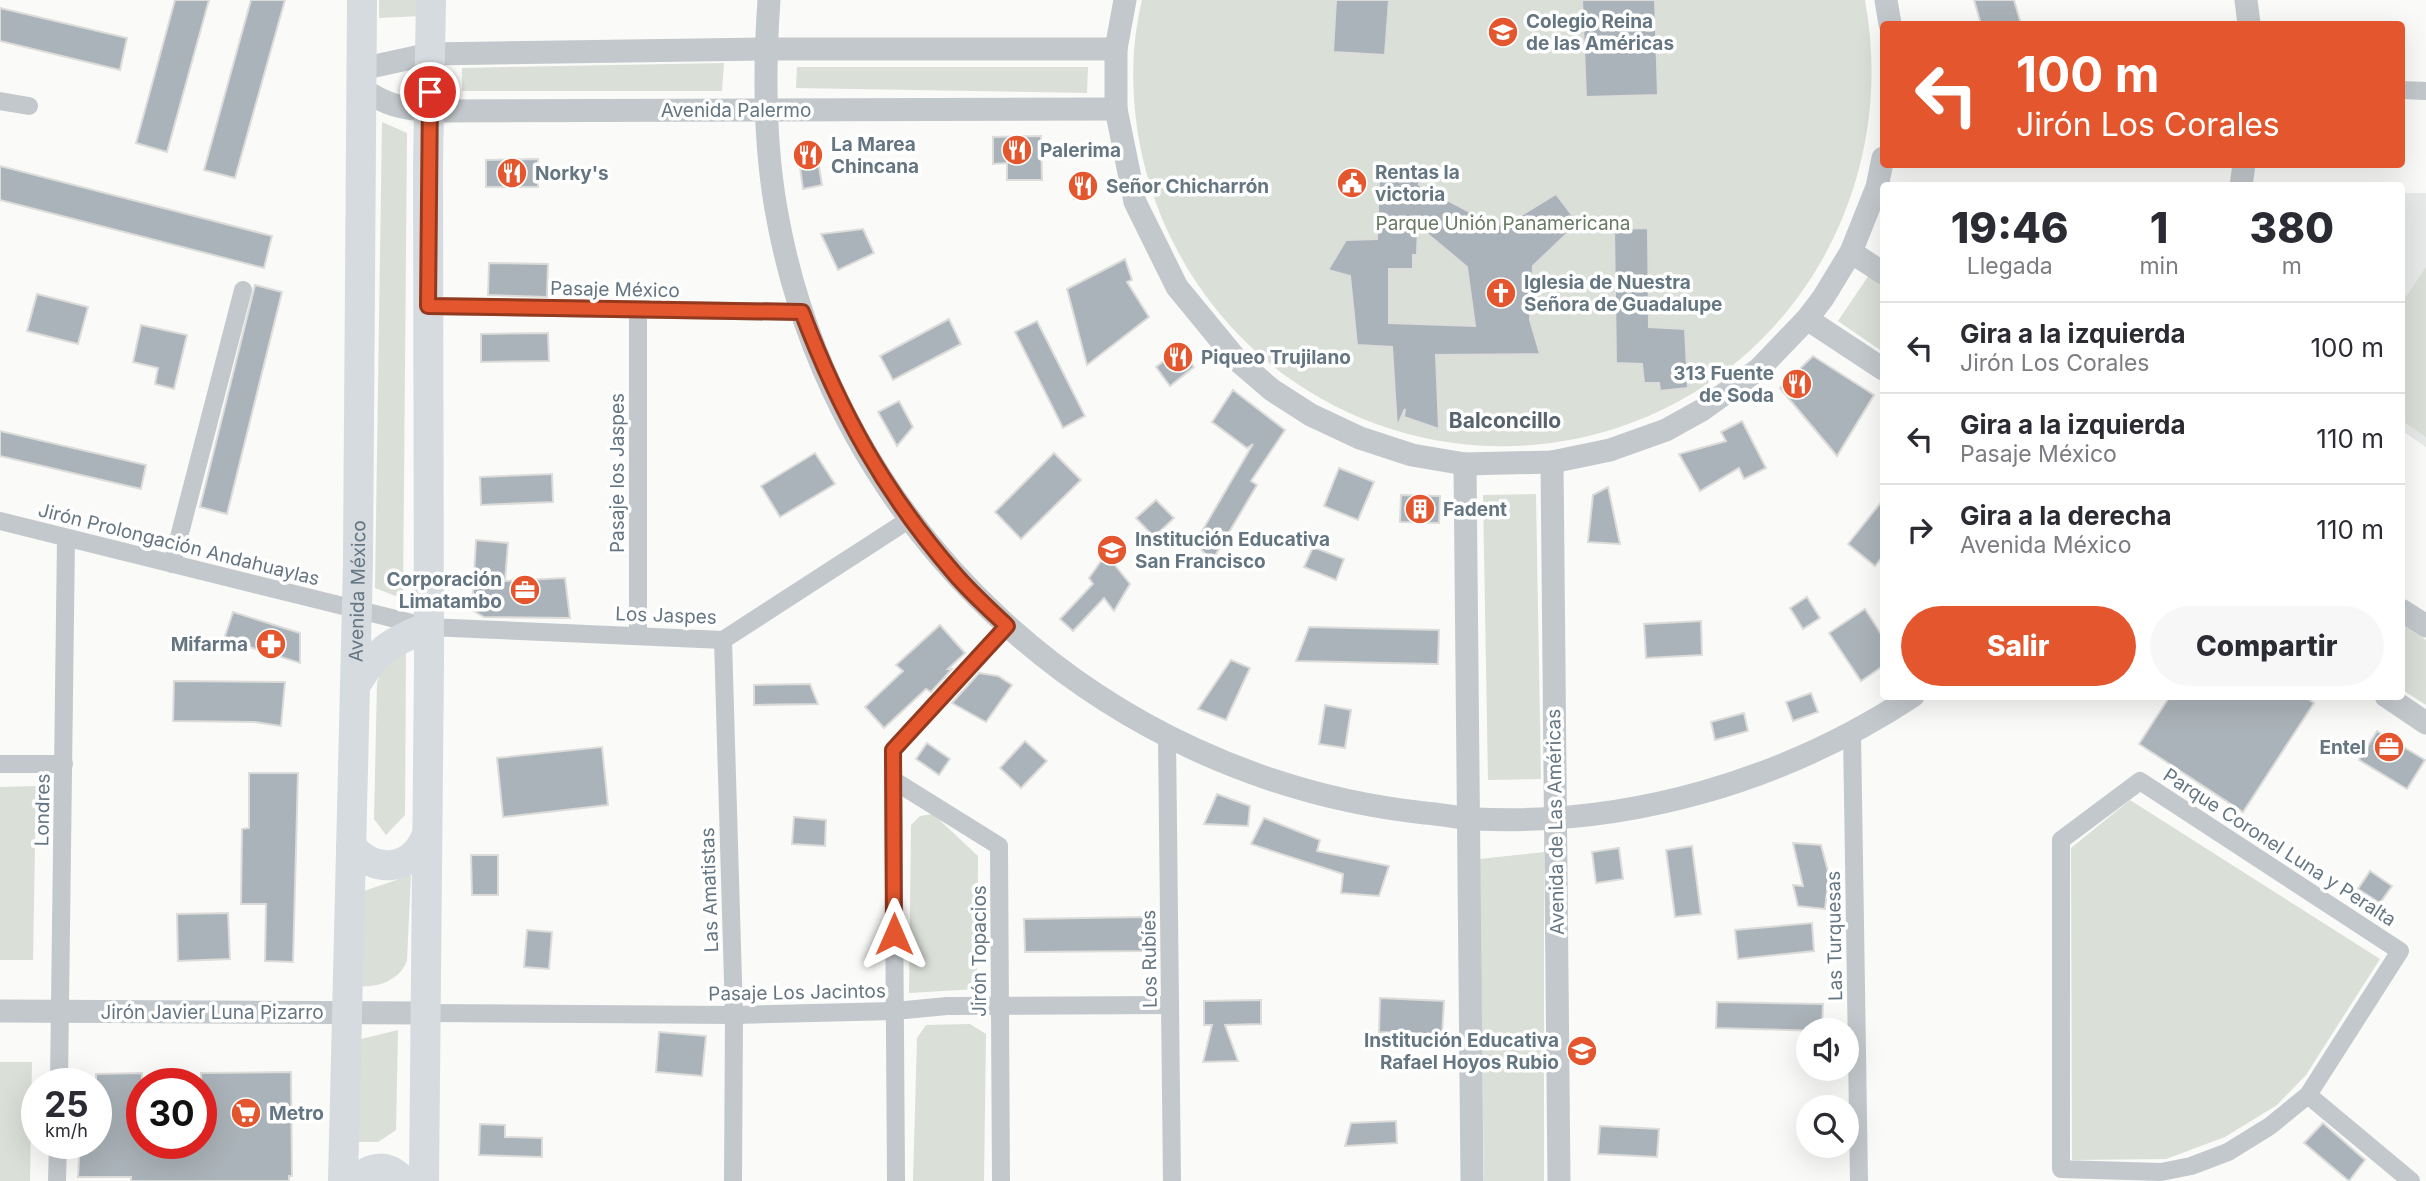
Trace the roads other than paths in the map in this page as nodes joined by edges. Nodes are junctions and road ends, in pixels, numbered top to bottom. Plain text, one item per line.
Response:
1 (362, 0) edge
2 (431, 0) edge
3 (769, 0) edge
4 (1125, 0) edge
5 (1886, 0) edge
6 (2246, 0) edge
7 (1890, 21) edge
8 (2249, 21) edge
9 (766, 49) junction
10 (1116, 49) junction
11 (430, 54) junction
12 (361, 79) junction
13 (2405, 90) edge
14 (2426, 91) edge
15 (0, 101) edge
16 (29, 106) dead end
17 (766, 109) junction
18 (1116, 109) junction
19 (430, 111) junction
20 (1881, 168) edge
21 (1851, 253) junction
22 (1880, 271) edge
23 (243, 290) dead end
24 (428, 306) junction
25 (638, 311) junction
26 (802, 312) junction
27 (1807, 319) junction
28 (1880, 367) edge
29 (1552, 463) junction
30 (1465, 464) junction
31 (910, 519) junction
32 (0, 522) edge
33 (66, 538) junction
34 (172, 564) junction
35 (357, 610) junction
36 (2405, 613) edge
37 (1007, 626) junction
38 (2426, 626) edge
39 (428, 627) junction
40 (638, 636) junction
41 (723, 640) junction
42 (355, 686) junction
43 (1906, 700) edge
44 (2392, 700) edge
45 (2426, 723) edge
46 (1852, 733) junction
47 (1167, 737) junction
48 (0, 764) edge
49 (64, 764) junction
50 (893, 780) junction
51 (1468, 818) junction
52 (1556, 818) junction
53 (426, 837) junction
54 (351, 846) junction
55 (1170, 1005) junction
56 (1000, 1006) junction
57 (0, 1011) edge
58 (60, 1011) junction
59 (895, 1011) junction
60 (346, 1012) junction
61 (425, 1013) junction
62 (734, 1015) junction
63 (59, 1068) edge
64 (2308, 1095) junction
65 (58, 1159) edge
66 (57, 1181) edge
67 (343, 1181) edge
68 (356, 1181) edge
69 (403, 1181) edge
70 (424, 1181) edge
71 (733, 1181) edge
72 (896, 1181) edge
73 (1001, 1181) edge
74 (1172, 1181) edge
75 (1472, 1181) edge
76 (1559, 1181) edge
77 (1859, 1181) edge
78 (2411, 1181) edge

1 - 12 main road, Avenida México
2 - 11 main road
3 - 9 street
4 - 10 street
5 - 7 street
6 - 8 street
9 - 10 street
9 - 11 street
9 - 17 street
10 - 18 street
11 - 12 street
11 - 19 main road
12 - 19 street, Avenida Palermo
12 - 35 main road, Avenida México
13 - 14 street
15 - 16 street
17 - 18 street, Avenida Palermo
17 - 19 street, Avenida Palermo
17 - 26 street
18 - 30 street
19 - 24 main road
20 - 21 street
21 - 22 street
21 - 27 street
23 - 34 street
24 - 25 street, Pasaje México
24 - 39 main road
25 - 26 street, Pasaje México
25 - 40 street, Pasaje los Jaspes
26 - 31 street
27 - 28 street
27 - 29 street
29 - 30 street
29 - 52 street, Avenida de Las Américas
30 - 51 street
31 - 37 street
31 - 41 street, Los Jaspes
32 - 33 street, Jirón Prolongación Andahuaylas
33 - 34 street, Jirón Prolongación Andahuaylas
33 - 49 street, Londres
34 - 35 street, Jirón Prolongación Andahuaylas
35 - 39 street, Jirón Prolongación Andahuaylas
35 - 42 main road, Avenida México
36 - 38 street
37 - 47 street
37 - 50 street
39 - 40 street, Los Jaspes
39 - 42 main road
39 - 53 main road
40 - 41 street, Los Jaspes
41 - 62 street, Las Amatistas
42 - 54 main road, Avenida México
43 - 46 street
44 - 45 street
46 - 52 street
46 - 77 street, Las Turquesas
47 - 51 street
47 - 55 street, Los Rubíes
48 - 49 street
49 - 58 street, Londres
50 - 56 street, Jirón Topacios
50 - 59 street
51 - 52 street
51 - 75 street
52 - 76 street, Avenida de Las Américas
53 - 54 main road
53 - 61 main road
54 - 60 main road, Avenida México
55 - 56 street, Pasaje Los Jacintos
55 - 74 street, Los Rubíes
56 - 59 street, Pasaje Los Jacintos
56 - 73 street, Jirón Topacios
57 - 58 street, Jirón Javier Luna Pizarro
58 - 60 street, Jirón Javier Luna Pizarro
58 - 63 street, Londres
59 - 62 street, Pasaje Los Jacintos
59 - 72 street
60 - 61 street, Jirón Javier Luna Pizarro
60 - 67 main road, Avenida México
61 - 62 street, Pasaje Los Jacintos
61 - 70 main road
62 - 71 street, Las Amatistas
64 - 64 street, Parque Coronel Luna y Peralta
64 - 78 street
65 - 66 street
68 - 69 main road

